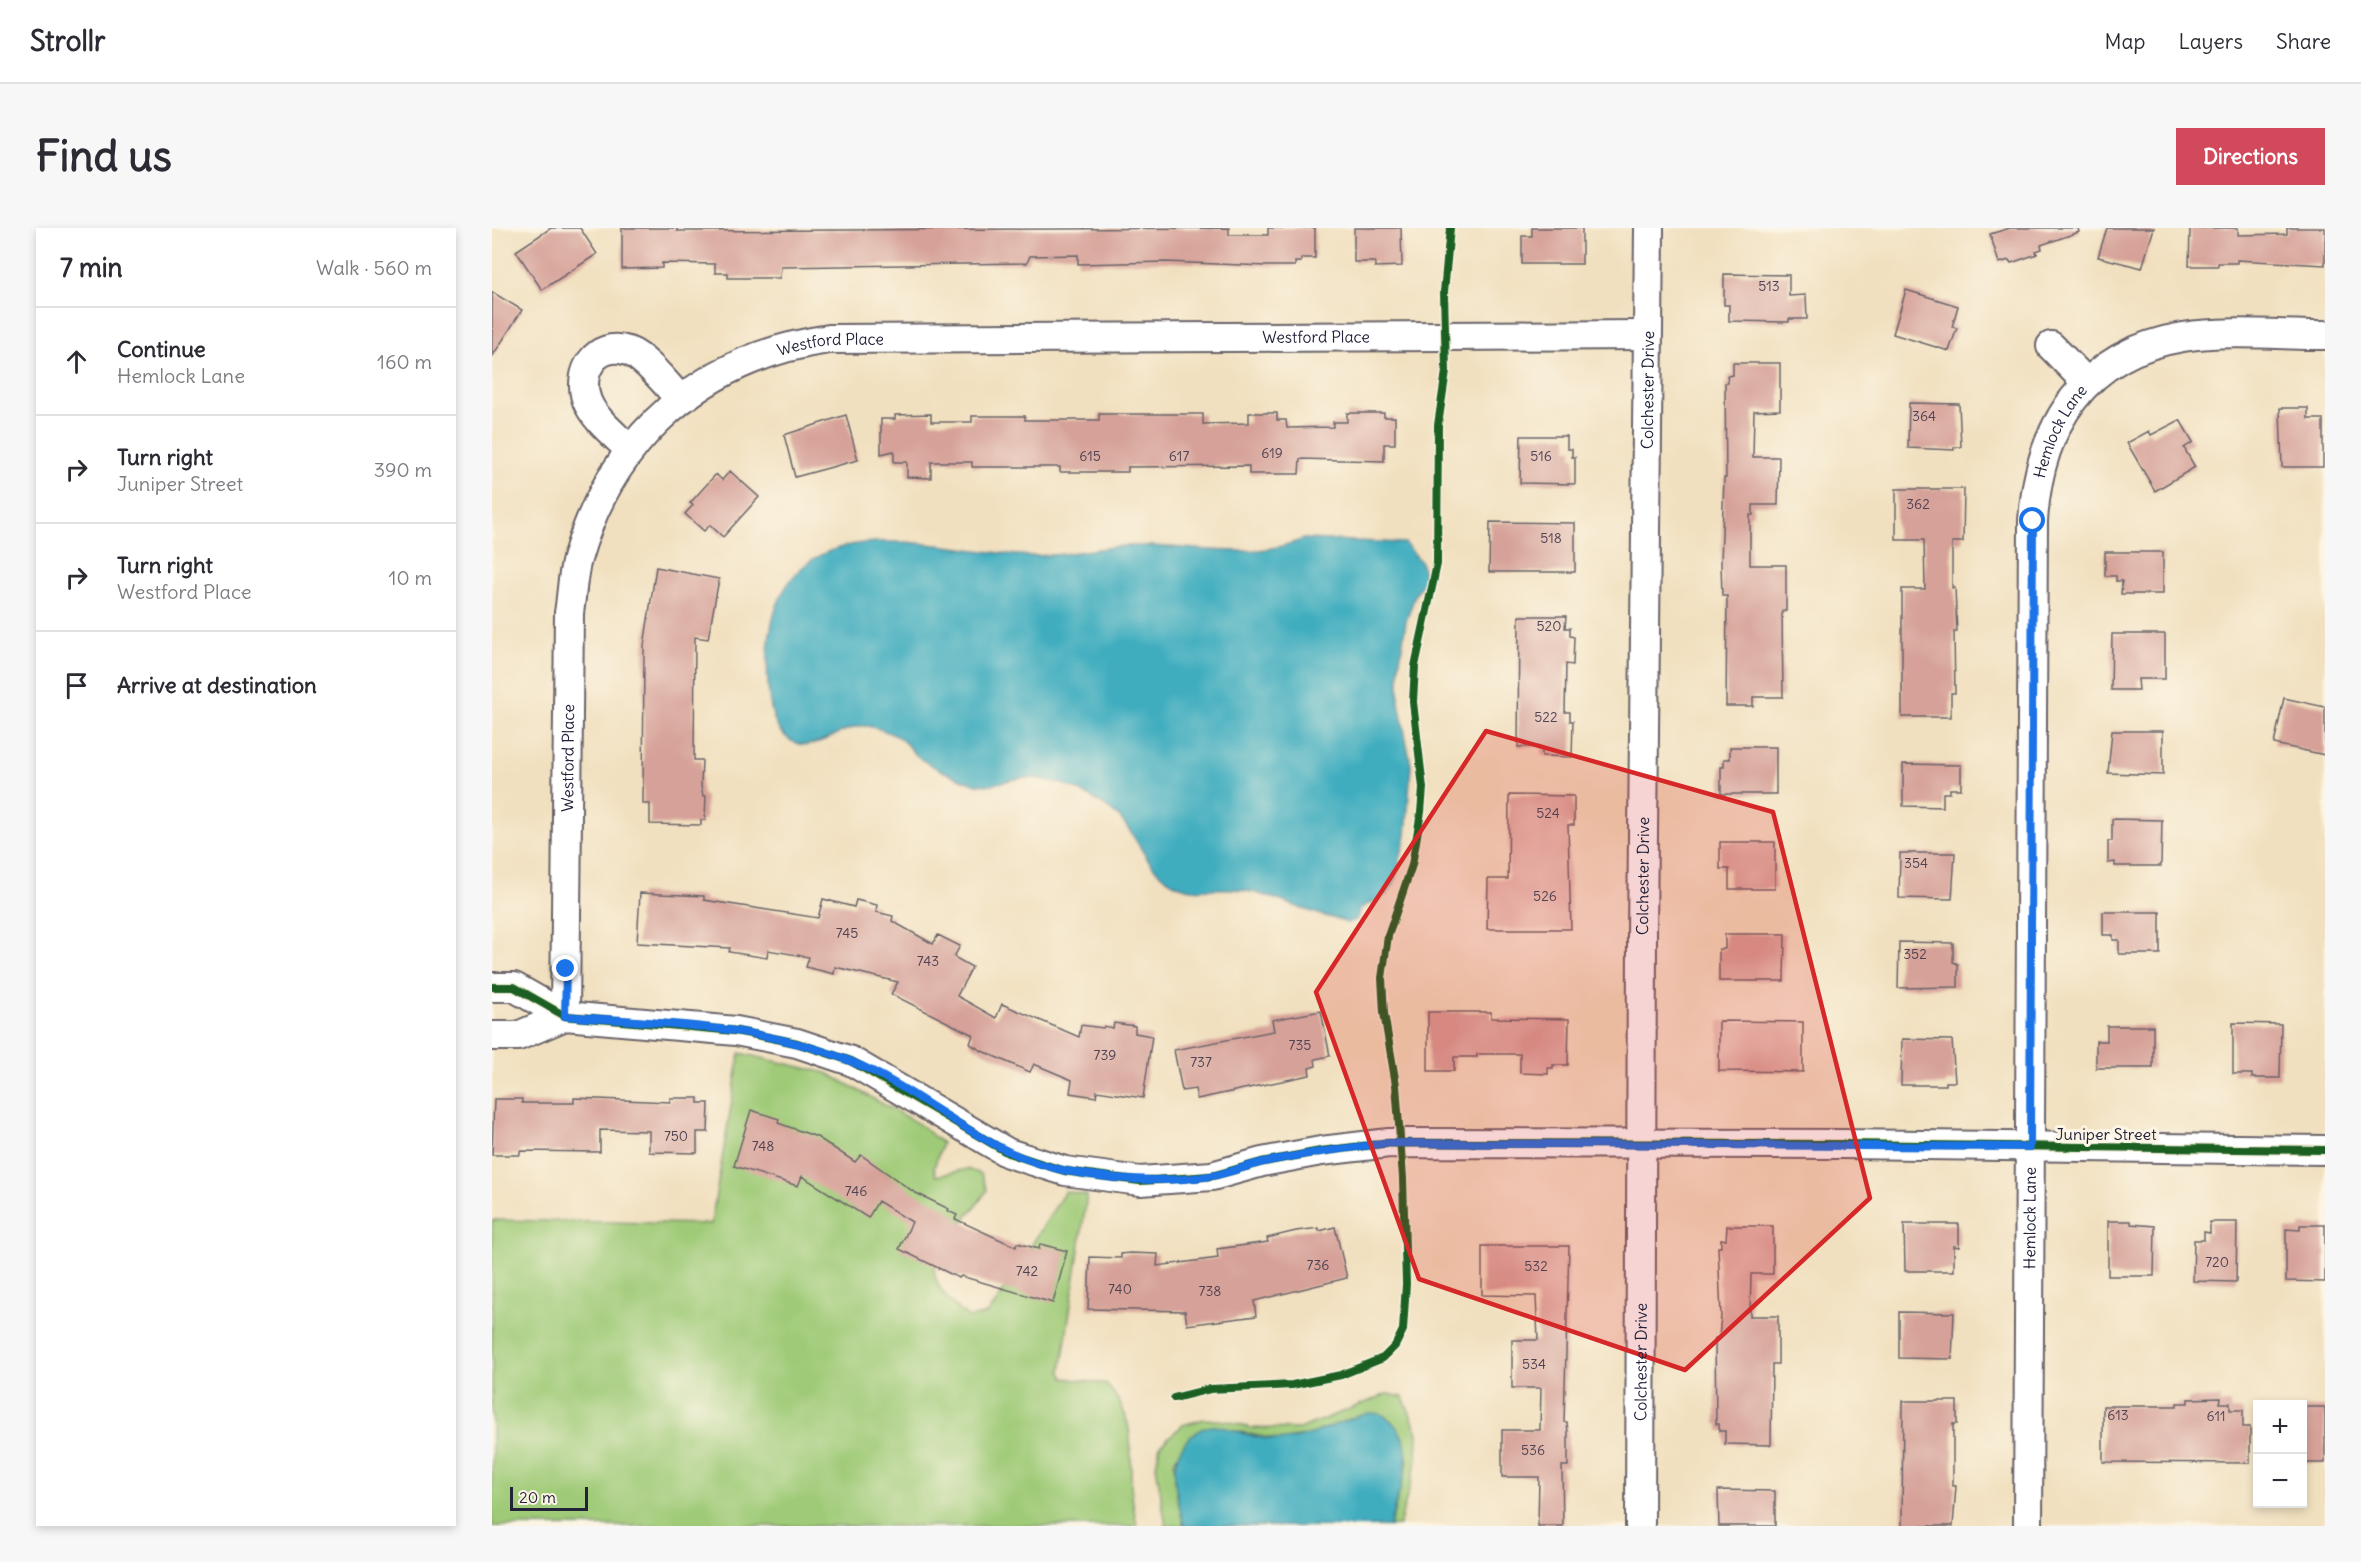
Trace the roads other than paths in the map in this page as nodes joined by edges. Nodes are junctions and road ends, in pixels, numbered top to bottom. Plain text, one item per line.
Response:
1 (1649, 228) edge
2 (1647, 335) junction
3 (2325, 335) edge
4 (2051, 346) dead end
5 (2087, 382) junction
6 (679, 398) junction
7 (630, 450) junction
8 (492, 987) edge
9 (565, 1016) junction
10 (492, 1036) edge
11 (1642, 1144) junction
12 (2030, 1147) junction
13 (2325, 1150) edge
14 (1640, 1526) edge
15 (2028, 1526) edge

1 - 2 street, Colchester Drive
2 - 6 street, Westford Place
2 - 11 street, Colchester Drive
3 - 5 street, Hemlock Lane
4 - 5 street
5 - 12 street, Hemlock Lane
6 - 7 street, Westford Place
6 - 7 street
7 - 9 street, Westford Place
8 - 9 street, Juniper Street
9 - 10 street, Juniper Street
9 - 11 street, Juniper Street
11 - 12 street, Juniper Street
11 - 14 street, Colchester Drive
12 - 13 street, Juniper Street
12 - 15 street, Hemlock Lane

